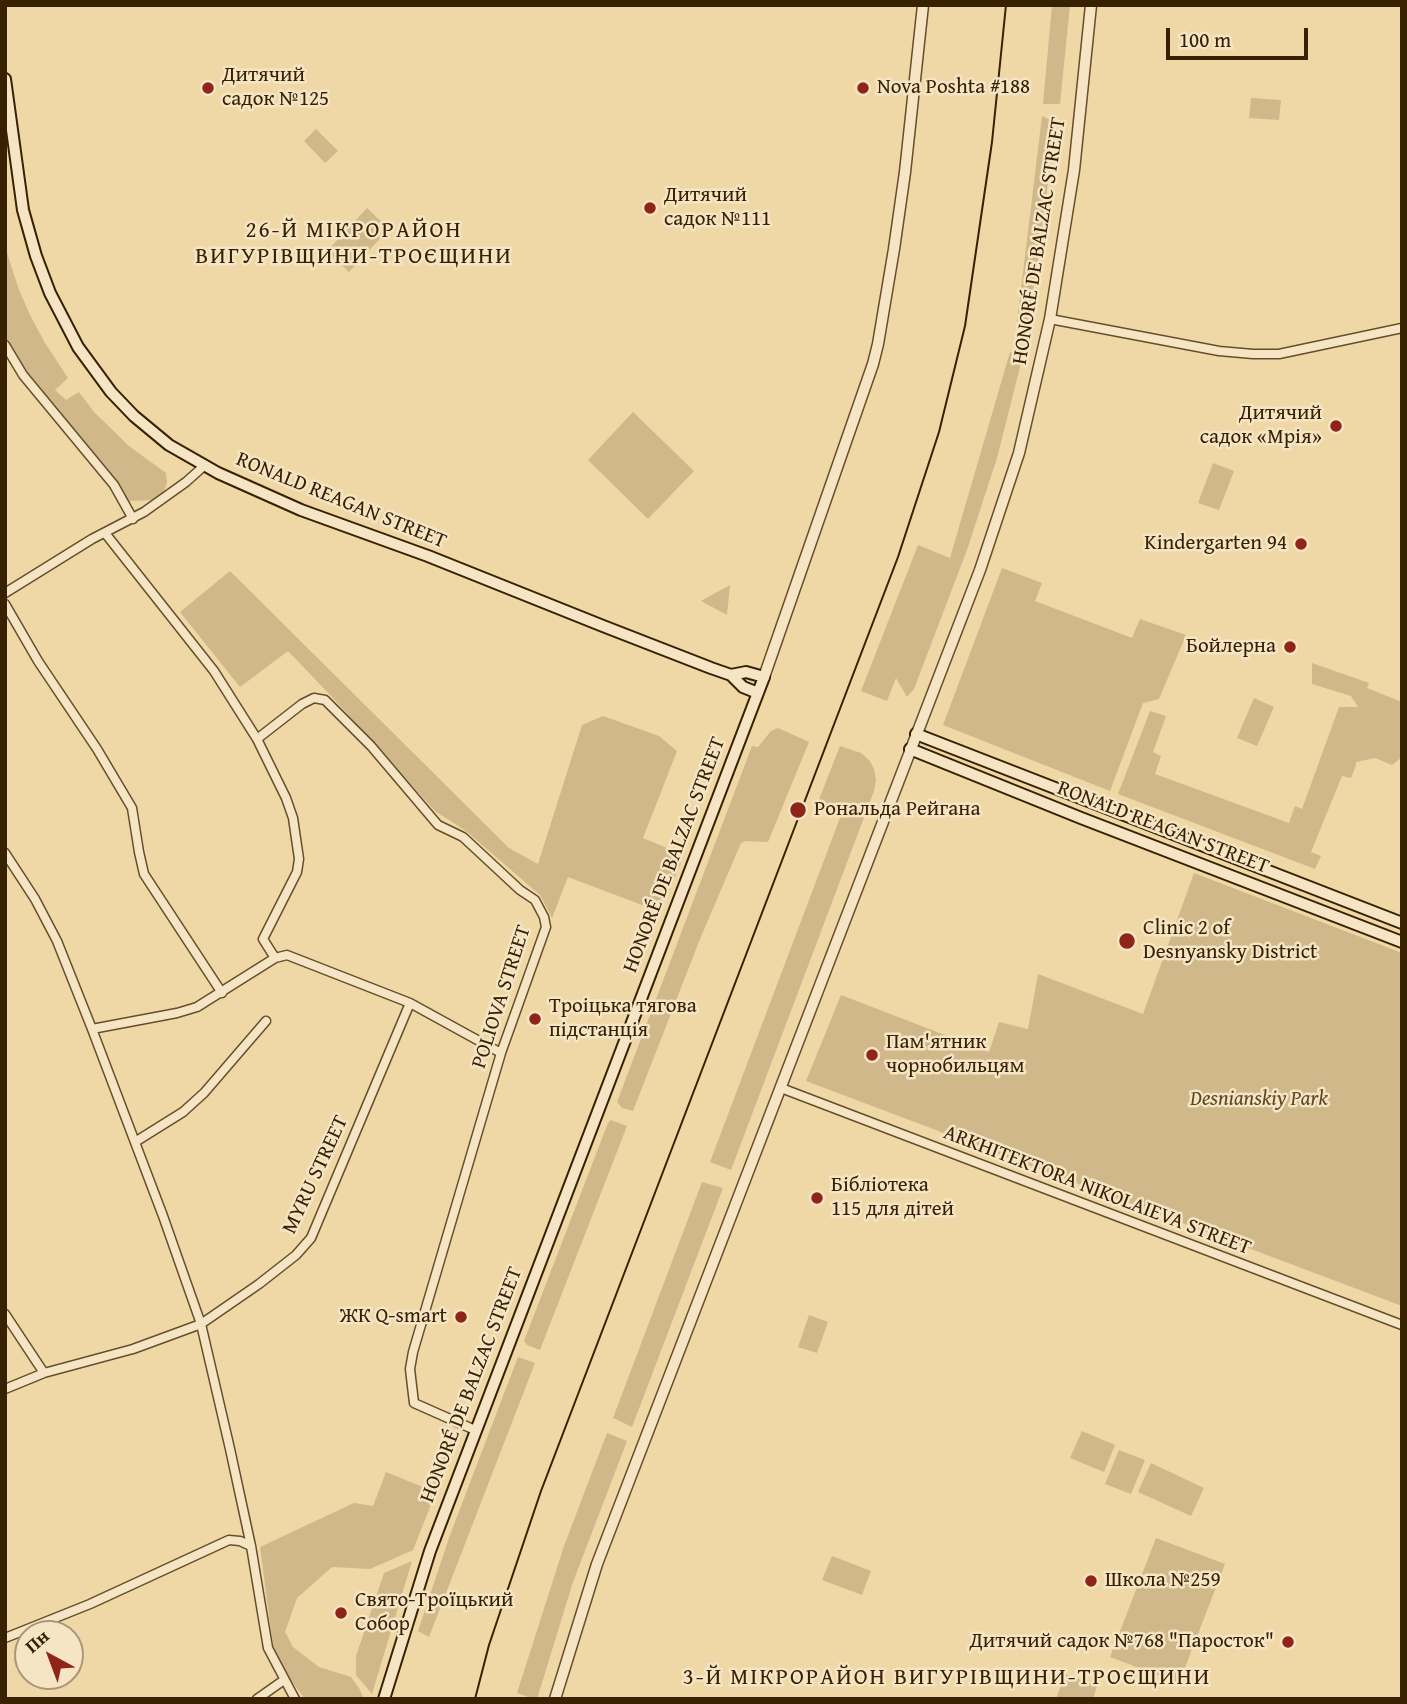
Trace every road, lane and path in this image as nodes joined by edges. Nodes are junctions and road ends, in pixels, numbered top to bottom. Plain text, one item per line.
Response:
1 (923, 5) edge
2 (1091, 5) edge
3 (5, 79) edge
4 (1050, 319) junction
5 (1402, 328) edge
6 (5, 345) edge
7 (205, 465) junction
8 (133, 519) junction
9 (105, 533) junction
10 (5, 593) edge
11 (5, 604) edge
12 (731, 675) junction
13 (764, 677) junction
14 (758, 693) junction
15 (916, 734) junction
16 (257, 739) junction
17 (910, 749) junction
18 (5, 853) edge
19 (1402, 923) edge
20 (1402, 942) edge
21 (275, 958) junction
22 (222, 993) junction
23 (410, 1003) junction
24 (266, 1021) dead end
25 (92, 1029) junction
26 (501, 1053) junction
27 (781, 1088) junction
28 (135, 1142) junction
29 (5, 1314) edge
30 (201, 1324) junction
31 (1402, 1325) edge
32 (44, 1373) junction
33 (5, 1390) edge
34 (475, 1430) junction
35 (250, 1546) junction
36 (5, 1638) edge
37 (284, 1680) junction
38 (257, 1699) edge
39 (295, 1699) edge
40 (384, 1699) edge
41 (555, 1699) edge

1 - 13 street, HONORÉ DE BALZAC STREET
2 - 4 street, HONORÉ DE BALZAC STREET
3 - 7 main road, RONALD REAGAN STREET
4 - 5 street
4 - 15 street, HONORÉ DE BALZAC STREET
6 - 8 street
7 - 8 street
7 - 12 main road, RONALD REAGAN STREET
8 - 9 street
9 - 10 street
9 - 16 street
11 - 22 street
12 - 13 main road, RONALD REAGAN STREET
12 - 14 main road, RONALD REAGAN STREET
13 - 14 main road, HONORÉ DE BALZAC STREET
14 - 34 main road, HONORÉ DE BALZAC STREET
15 - 17 street, HONORÉ DE BALZAC STREET
15 - 19 main road, RONALD REAGAN STREET
16 - 21 street
16 - 26 street, POLIOVA STREET
17 - 20 main road, RONALD REAGAN STREET
17 - 27 street, HONORÉ DE BALZAC STREET
18 - 25 street
21 - 22 street
21 - 23 street
22 - 25 street
23 - 26 street
23 - 30 street, MYRU STREET
24 - 28 street
25 - 28 street
26 - 34 street, POLIOVA STREET
27 - 31 street, ARKHITEKTORA NIKOLAIEVA STREET
27 - 41 street, HONORÉ DE BALZAC STREET
28 - 30 street
29 - 32 street
30 - 32 street, MYRU STREET
30 - 35 street
32 - 33 street, MYRU STREET
34 - 40 main road, HONORÉ DE BALZAC STREET
35 - 36 street
35 - 37 street
37 - 38 street
37 - 39 street

